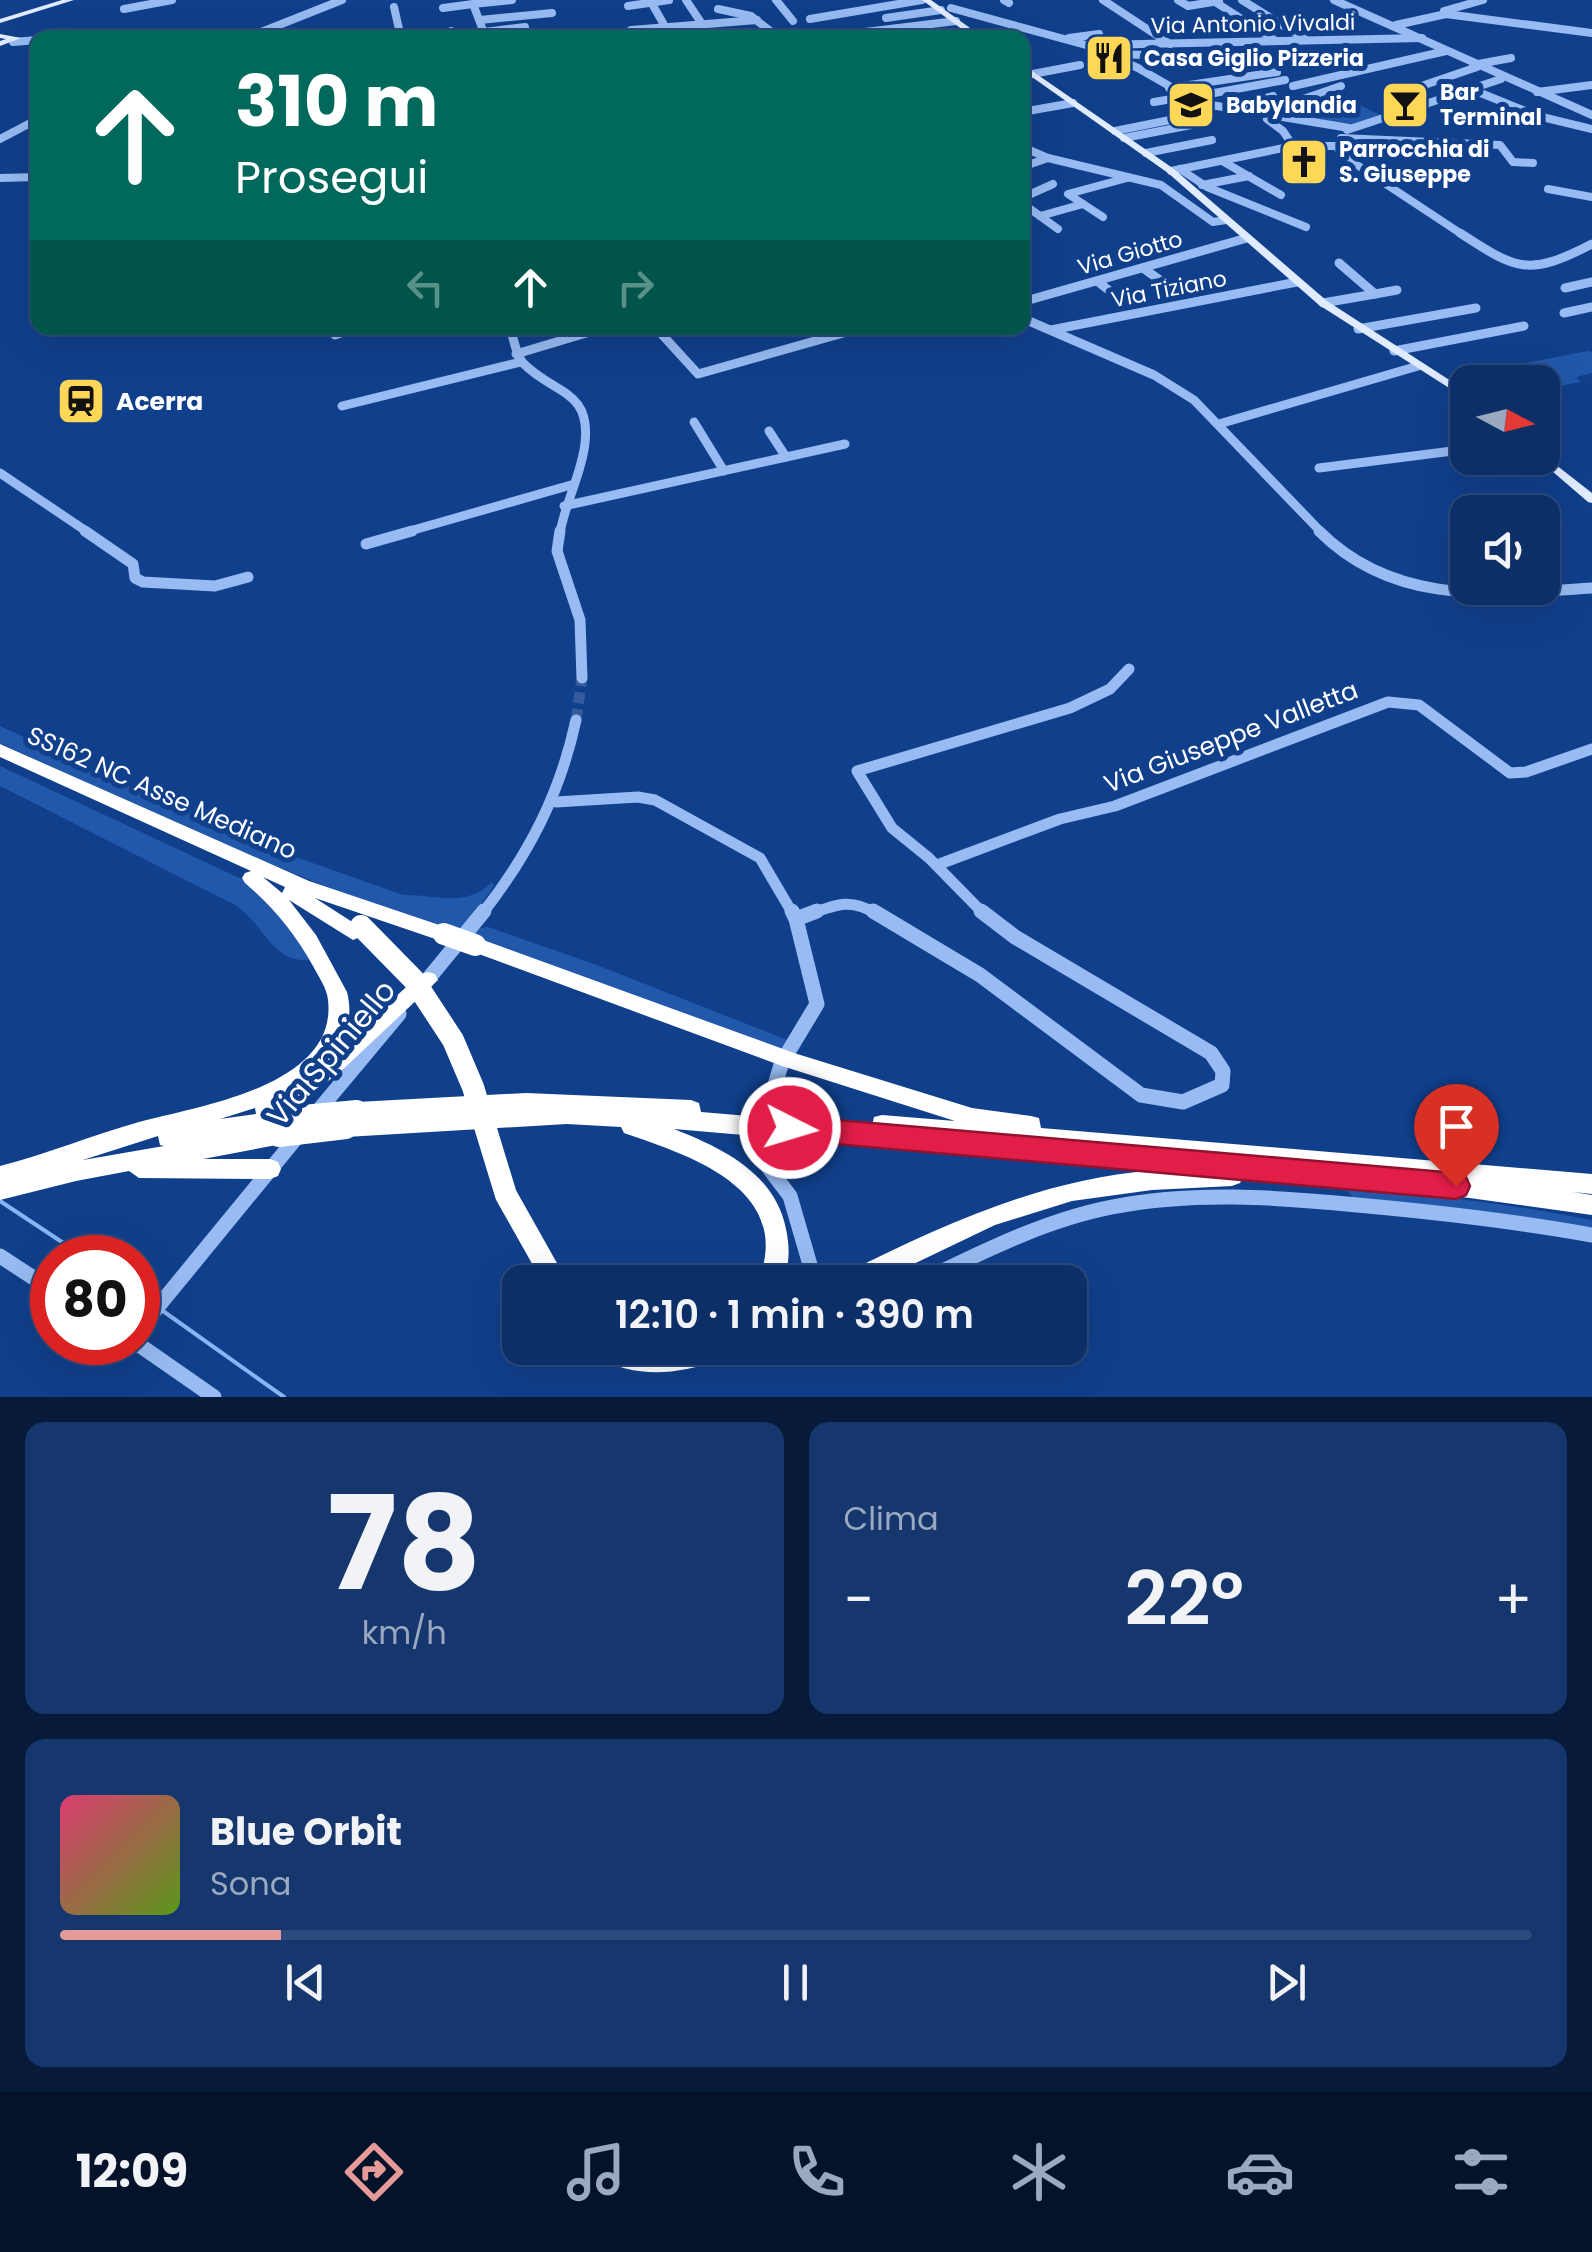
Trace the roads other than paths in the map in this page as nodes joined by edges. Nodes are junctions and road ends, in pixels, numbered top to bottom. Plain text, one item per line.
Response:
1 (70, 0) edge
2 (172, 0) edge
3 (342, 0) edge
4 (514, 0) edge
5 (618, 0) edge
6 (667, 0) edge
7 (686, 0) edge
8 (776, 0) edge
9 (1103, 0) edge
10 (1178, 0) edge
11 (1217, 0) edge
12 (1242, 0) edge
13 (1322, 0) edge
14 (1483, 0) edge
15 (1337, 1) edge
16 (650, 2) junction
17 (473, 4) junction
18 (628, 6) junction
19 (394, 7) dead end
20 (443, 8) dead end
21 (124, 9) dead end
22 (718, 9) dead end
23 (944, 10) edge
24 (552, 13) dead end
25 (1435, 14) junction
26 (886, 18) dead end
27 (810, 19) dead end
28 (480, 20) junction
29 (757, 20) junction
30 (793, 21) dead end
31 (664, 23) dead end
32 (702, 24) junction
33 (1396, 25) junction
34 (526, 27) dead end
35 (890, 28) joint
36 (269, 30) edge
37 (399, 30) edge
38 (483, 30) edge
39 (511, 30) edge
40 (631, 30) edge
41 (659, 30) edge
42 (770, 30) edge
43 (881, 30) edge
44 (970, 30) edge
45 (1592, 33) edge
46 (1099, 34) dead end
47 (5, 35) edge
48 (1422, 38) junction
49 (30, 39) edge
50 (1064, 39) junction
51 (1306, 40) junction
52 (1276, 41) junction
53 (1170, 44) junction
54 (1086, 45) junction
55 (1446, 51) junction
56 (1111, 55) junction
57 (1174, 56) dead end
58 (1511, 58) dead end
59 (1080, 65) dead end
60 (1475, 66) junction
61 (1277, 72) dead end
62 (1030, 75) edge
63 (1030, 76) edge
64 (1285, 80) dead end
65 (1501, 80) junction
66 (1592, 85) edge
67 (1292, 86) dead end
68 (1342, 86) dead end
69 (1169, 88) junction
70 (1472, 90) junction
71 (1533, 92) junction
72 (1398, 94) dead end
73 (1273, 96) dead end
74 (1186, 97) junction
75 (1154, 102) dead end
76 (1073, 103) junction
77 (1224, 108) junction
78 (1030, 111) edge
79 (1258, 114) junction
80 (1591, 115) edge
81 (1175, 120) dead end
82 (30, 123) edge
83 (1191, 125) dead end
84 (1349, 128) junction
85 (1592, 130) edge
86 (1114, 131) junction
87 (1124, 138) junction
88 (0, 140) edge
89 (1212, 140) dead end
90 (1339, 142) junction
91 (1293, 146) junction
92 (1030, 150) edge
93 (1146, 152) junction
94 (1048, 158) junction
95 (1220, 161) junction
96 (1533, 162) dead end
97 (1030, 164) edge
98 (1176, 170) junction
99 (1132, 176) junction
100 (1249, 176) junction
101 (30, 177) edge
102 (0, 178) edge
103 (1053, 184) dead end
104 (1202, 184) junction
105 (1548, 189) dead end
106 (1030, 196) edge
107 (1592, 197) edge
108 (1083, 204) junction
109 (1030, 207) edge
110 (1258, 208) junction
111 (1040, 216) junction
112 (1103, 217) dead end
113 (1226, 220) junction
114 (1306, 227) dead end
115 (1058, 229) dead end
116 (1246, 238) junction
117 (1592, 244) edge
118 (1339, 263) dead end
119 (1143, 268) junction
120 (1098, 281) junction
121 (1296, 282) junction
122 (1592, 282) edge
123 (1565, 288) dead end
124 (1398, 290) dead end
125 (1175, 291) dead end
126 (1375, 294) junction
127 (1120, 298) dead end
128 (1030, 300) edge
129 (1322, 303) junction
130 (1592, 307) edge
131 (1476, 308) dead end
132 (1564, 313) dead end
133 (1030, 322) edge
134 (1524, 326) dead end
135 (1358, 329) junction
136 (1048, 331) junction
137 (512, 335) edge
138 (583, 335) edge
139 (662, 335) edge
140 (836, 335) edge
141 (1394, 352) junction
142 (519, 358) junction
143 (1418, 366) junction
144 (1450, 386) edge
145 (342, 406) dead end
146 (694, 422) dead end
147 (1219, 424) junction
148 (769, 431) dead end
149 (845, 444) dead end
150 (1450, 451) edge
151 (786, 457) junction
152 (1318, 468) dead end
153 (724, 471) junction
154 (1560, 472) edge
155 (0, 473) edge
156 (571, 484) junction
157 (1592, 499) edge
158 (564, 506) junction
159 (560, 523) joint
160 (366, 544) dead end
161 (248, 577) dead end
162 (1592, 588) edge
163 (1130, 669) dead end
164 (582, 678) tunnel mouth
165 (576, 720) tunnel mouth
166 (1592, 749) edge
167 (0, 750) edge
168 (0, 760) edge
169 (556, 802) junction
170 (937, 866) junction
171 (252, 878) junction
172 (302, 886) junction
173 (796, 919) junction
174 (357, 929) junction
175 (428, 980) junction
176 (770, 1102) dead end
177 (567, 1115) junction
178 (352, 1119) junction
179 (286, 1126) junction
180 (168, 1138) junction
181 (765, 1142) dead end
182 (1125, 1142) junction
183 (51, 1162) junction
184 (84, 1169) junction
185 (270, 1169) junction
186 (1315, 1173) junction
187 (0, 1176) edge
188 (1592, 1184) edge
189 (0, 1190) edge
190 (1592, 1205) edge
191 (1592, 1235) edge
192 (0, 1256) edge
193 (531, 1265) edge
194 (544, 1265) edge
195 (775, 1265) edge
196 (810, 1265) edge
197 (888, 1265) edge
198 (955, 1265) edge
199 (30, 1276) edge
200 (160, 1305) edge
201 (160, 1359) edge
202 (214, 1397) edge

1 - 47 main road
2 - 21 street
3 - 36 street
4 - 17 street
5 - 18 street
6 - 16 street
7 - 32 street
8 - 30 street
9 - 53 street
10 - 11 street
11 - 52 street
12 - 51 street
13 - 15 street
14 - 25 street
15 - 33 street
16 - 18 street
16 - 31 street
17 - 20 street
17 - 28 street
18 - 40 street
19 - 37 street
22 - 29 street
23 - 26 street
23 - 27 street
23 - 35 street
23 - 44 main road
23 - 50 street
24 - 28 street
25 - 33 street
25 - 45 street
28 - 38 street
29 - 32 street
29 - 42 street
32 - 41 street
33 - 48 street
34 - 39 street
35 - 43 street
46 - 50 street
47 - 49 street
48 - 51 street, Via Antonio Vivaldi
48 - 55 street
50 - 54 street
51 - 52 street, Via Antonio Vivaldi
52 - 53 street, Via Antonio Vivaldi
53 - 54 street, Via Antonio Vivaldi
54 - 56 street
55 - 60 street
55 - 67 street
56 - 57 street
56 - 69 street
58 - 60 street
59 - 62 street
60 - 65 street
60 - 72 street
61 - 69 street
63 - 76 main road
64 - 74 street
65 - 70 street
65 - 71 street
66 - 71 street
68 - 79 street
69 - 74 street
70 - 84 street
70 - 85 street
71 - 80 street
73 - 77 street
74 - 75 street
74 - 77 street
76 - 78 street
76 - 86 main road
77 - 79 street
79 - 84 street
79 - 91 street
81 - 86 street
82 - 88 street
83 - 87 street
84 - 90 street
86 - 87 main road
87 - 93 main road
89 - 93 street
90 - 91 street
90 - 96 street
90 - 117 street
91 - 95 street
92 - 94 street
93 - 98 main road
94 - 97 street
94 - 99 street
95 - 98 street
95 - 100 street
98 - 104 street
98 - 113 main road
99 - 108 street
99 - 113 street
100 - 104 street
100 - 110 street
101 - 102 street
103 - 106 street
104 - 110 street
105 - 107 street
108 - 111 street
108 - 112 street
109 - 111 street
110 - 114 street
111 - 115 street
113 - 116 main road
116 - 119 street, Via Giotto
116 - 121 main road
118 - 126 street
119 - 120 street, Via Giotto
119 - 125 street
120 - 127 street
120 - 128 street, Via Giotto
121 - 129 main road
121 - 136 street, Via Tiziano
122 - 123 street
124 - 126 street
126 - 129 street
129 - 135 main road
130 - 132 street
131 - 135 street
133 - 136 street
134 - 141 street
135 - 141 main road
136 - 147 street
137 - 142 street
138 - 142 street
139 - 140 street
141 - 143 main road
142 - 145 street
142 - 156 street
143 - 144 main road
143 - 147 street
146 - 153 street
147 - 162 street
148 - 151 street
149 - 151 street
150 - 152 street
151 - 153 street
153 - 158 street
154 - 157 main road
155 - 161 street
156 - 158 street
156 - 160 street
158 - 159 street
159 - 164 street
163 - 170 street
165 - 169 street, Via Spiniello
166 - 170 street, Via Giuseppe Valletta
167 - 172 highway, SS162 NC Asse Mediano
168 - 171 highway, SS162 NC Asse Mediano
169 - 173 street
169 - 175 street, Via Spiniello
170 - 173 street
171 - 174 highway
171 - 183 highway
172 - 174 highway
172 - 182 highway, bridge
173 - 176 street
174 - 193 highway
174 - 194 highway, bridge
175 - 180 highway
175 - 185 street, Via Spiniello
177 - 178 highway
177 - 186 highway
177 - 195 highway
178 - 179 highway, bridge
178 - 182 highway
179 - 180 highway
179 - 184 highway
180 - 183 highway
181 - 196 street
182 - 188 highway
183 - 187 highway
184 - 185 highway
184 - 189 highway
185 - 200 street, Via Spiniello
186 - 190 highway
186 - 197 highway
191 - 198 street
192 - 199 street
201 - 202 street

